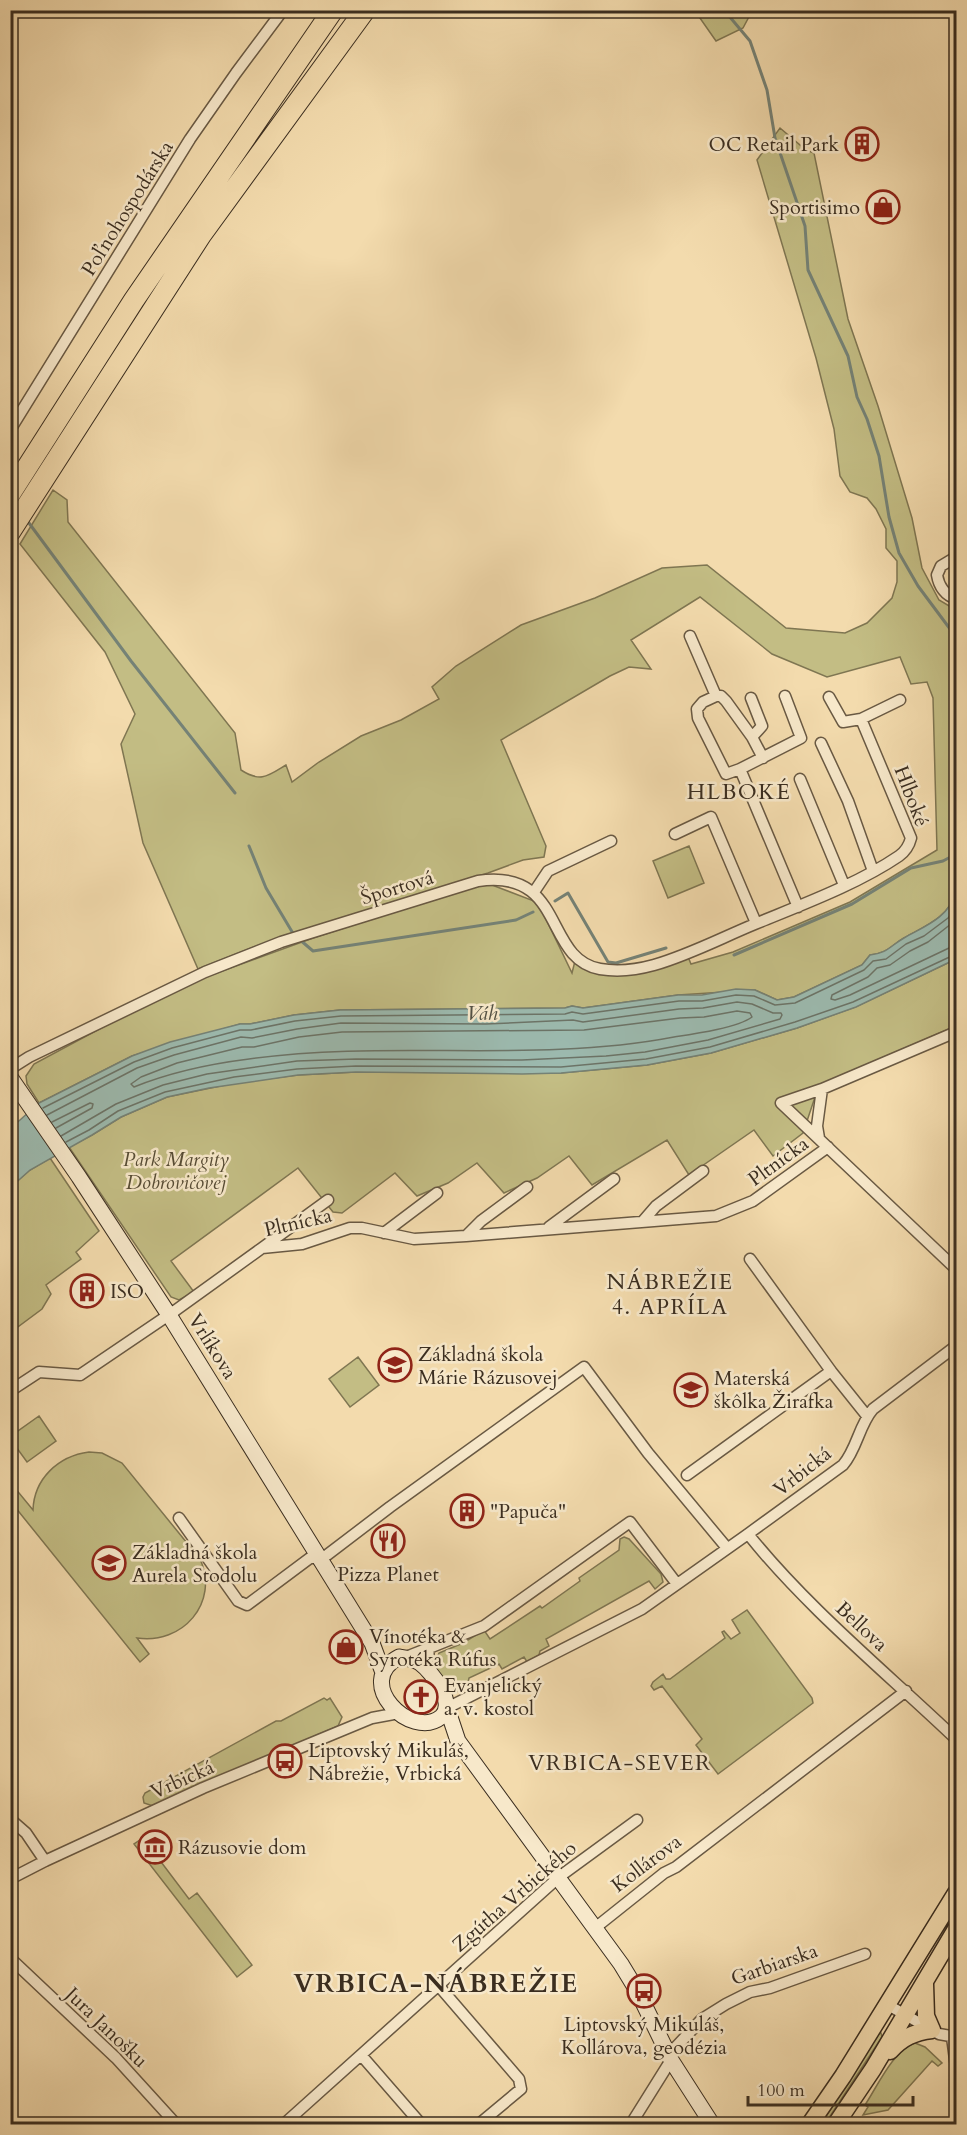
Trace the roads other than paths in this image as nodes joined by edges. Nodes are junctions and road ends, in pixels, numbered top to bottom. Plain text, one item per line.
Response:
1 (283, 10) edge
2 (333, 10) edge
3 (365, 10) edge
4 (10, 430) edge
5 (12, 492) edge
6 (19, 520) edge
7 (957, 557) edge
8 (957, 599) edge
9 (690, 636) dead end
10 (716, 696) junction
11 (784, 696) dead end
12 (829, 697) dead end
13 (751, 698) dead end
14 (900, 700) dead end
15 (861, 719) junction
16 (752, 737) junction
17 (821, 743) dead end
18 (763, 758) junction
19 (740, 769) junction
20 (800, 779) dead end
21 (675, 834) dead end
22 (611, 841) dead end
23 (873, 871) junction
24 (844, 885) junction
25 (534, 892) junction
26 (798, 907) junction
27 (756, 923) junction
28 (957, 1032) edge
29 (10, 1069) edge
30 (10, 1077) edge
31 (822, 1089) junction
32 (819, 1138) junction
33 (828, 1147) junction
34 (703, 1171) dead end
35 (614, 1179) dead end
36 (527, 1187) dead end
37 (437, 1193) dead end
38 (328, 1200) dead end
39 (643, 1221) junction
40 (548, 1228) junction
41 (384, 1233) junction
42 (466, 1236) junction
43 (262, 1248) junction
44 (750, 1259) dead end
45 (957, 1269) edge
46 (169, 1315) junction
47 (957, 1346) edge
48 (831, 1371) junction
49 (10, 1391) edge
50 (867, 1416) junction
51 (687, 1475) dead end
52 (179, 1518) dead end
53 (748, 1534) junction
54 (727, 1548) junction
55 (320, 1558) junction
56 (678, 1584) junction
57 (372, 1643) junction
58 (429, 1648) junction
59 (402, 1657) junction
60 (427, 1669) junction
61 (382, 1670) junction
62 (906, 1691) junction
63 (385, 1696) junction
64 (447, 1708) junction
65 (399, 1713) junction
66 (372, 1718) junction
67 (424, 1722) junction
68 (957, 1739) edge
69 (458, 1741) junction
70 (10, 1819) edge
71 (637, 1820) dead end
72 (45, 1861) junction
73 (559, 1877) junction
74 (10, 1880) edge
75 (957, 1893) edge
76 (595, 1928) junction
77 (957, 1929) edge
78 (865, 1954) dead end
79 (10, 1959) edge
80 (925, 1983) junction
81 (438, 1985) junction
82 (888, 2005) junction
83 (906, 2015) junction
84 (932, 2030) junction
85 (954, 2037) edge
86 (673, 2054) junction
87 (361, 2055) junction
88 (957, 2067) edge
89 (873, 2068) junction
90 (709, 2121) edge
91 (176, 2124) edge
92 (284, 2124) edge
93 (421, 2124) edge
94 (479, 2124) edge
95 (631, 2124) edge
96 (810, 2124) edge
97 (836, 2124) edge

1 - 4 street, Poľnohospodárska
2 - 5 highway
3 - 6 highway
7 - 8 street
9 - 10 street
10 - 16 street
10 - 19 street
11 - 18 street
12 - 15 street
13 - 16 street
14 - 15 street
15 - 23 street, Hlboké
16 - 18 street
17 - 23 street
18 - 19 street
19 - 26 street
20 - 24 street
21 - 27 street
22 - 25 street
23 - 24 street, Hlboké
24 - 26 street, Hlboké
25 - 27 street
25 - 29 street, Športová
26 - 27 street, Hlboké
28 - 31 street
30 - 46 street, Vrlíkova
31 - 32 street
31 - 32 street
32 - 33 street
33 - 39 street, Pltnícka
33 - 45 street
34 - 39 street
35 - 40 street
36 - 42 street
37 - 41 street
38 - 43 street
39 - 40 street, Pltnícka
40 - 42 street, Pltnícka
41 - 42 street, Pltnícka
41 - 43 street, Pltnícka
43 - 46 street, Pltnícka
44 - 48 street
46 - 49 street, Pltnícka
46 - 55 street, Vrlíkova
47 - 50 street, Vrbická
48 - 50 street
48 - 51 street
50 - 53 street, Vrbická
52 - 55 street
53 - 54 street, Vrbická
53 - 62 street, Bellova
54 - 55 street
54 - 56 street, Vrbická
55 - 57 street, Vrlíkova
56 - 58 street
56 - 64 street, Vrbická
57 - 59 street
57 - 61 street, Vrlíkova
58 - 59 street
58 - 60 street
59 - 60 street
59 - 61 street
60 - 64 street
61 - 63 street
62 - 68 street, Bellova
62 - 76 street, Kollárova
63 - 65 street
63 - 66 street
64 - 67 street
64 - 69 street
65 - 66 street, Vrbická
65 - 67 street
66 - 72 street, Vrbická
67 - 69 street
69 - 73 street
70 - 72 street
71 - 73 street, Zgútha Vrbického
72 - 74 street, Vrbická
73 - 76 street
73 - 81 street, Zgútha Vrbického
75 - 82 main road
76 - 86 street
77 - 80 main road
78 - 86 street, Garbiarska
79 - 91 street, Jura Janošku
80 - 83 main road
80 - 84 main road
81 - 87 street, Zgútha Vrbického
81 - 94 street
82 - 83 street
82 - 96 main road
83 - 84 street
83 - 89 main road
84 - 85 street
84 - 89 main road
85 - 88 street
86 - 90 street
86 - 95 street, Garbiarska
87 - 92 street, Zgútha Vrbického
87 - 93 street
89 - 97 main road

